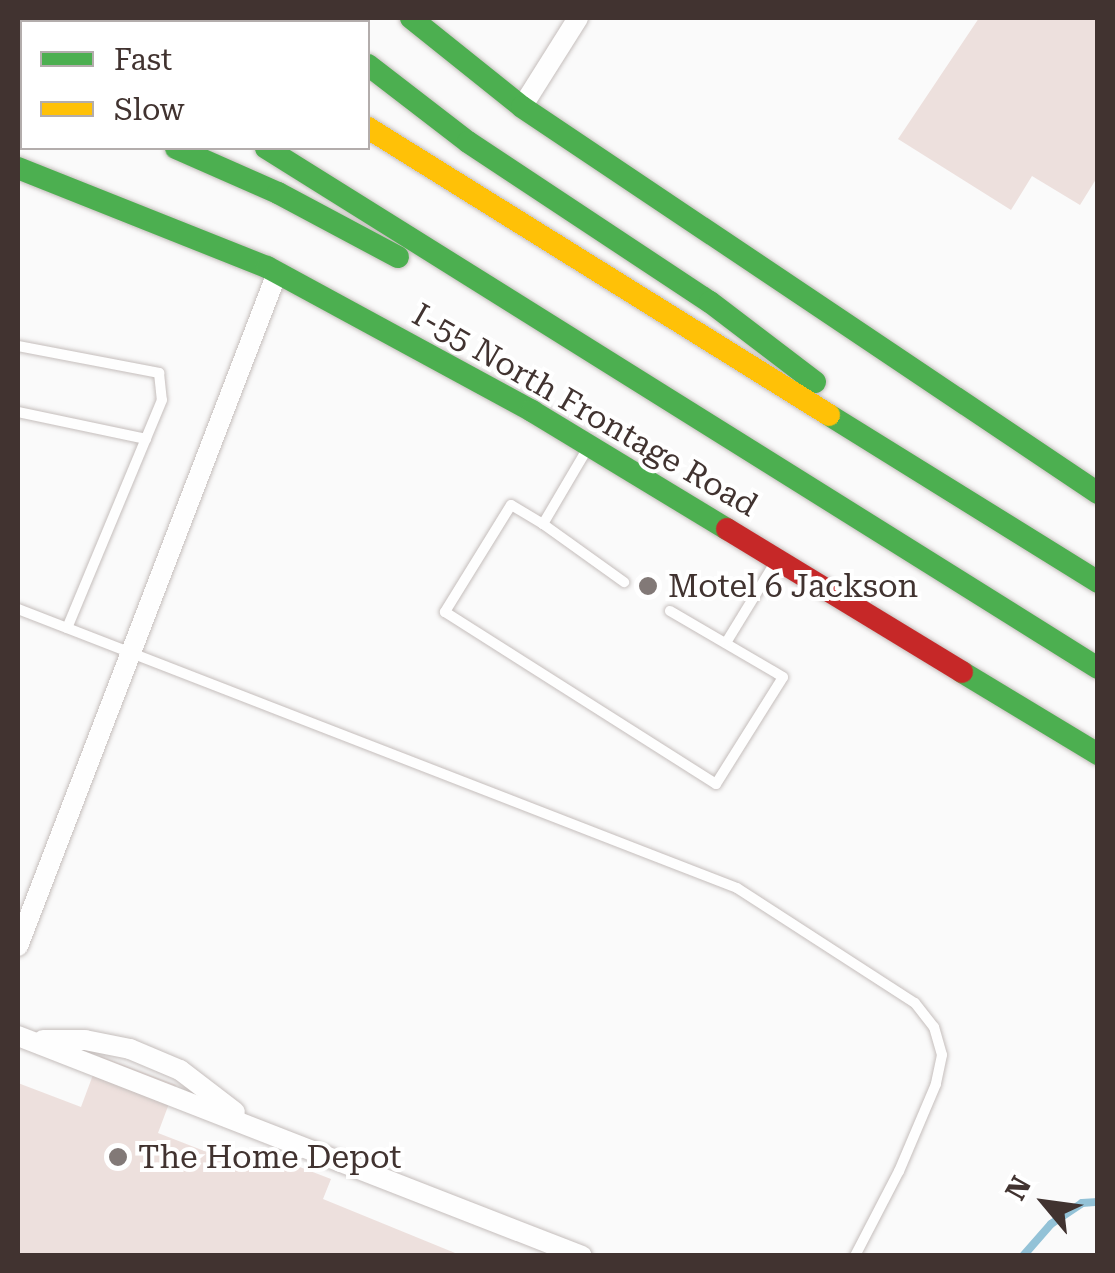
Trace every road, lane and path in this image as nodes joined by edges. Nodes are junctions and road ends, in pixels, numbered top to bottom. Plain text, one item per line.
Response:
1 (411, 18) edge
2 (578, 18) edge
3 (370, 67) edge
4 (522, 108) junction
5 (370, 129) edge
6 (181, 150) edge
7 (269, 150) edge
8 (18, 168) edge
9 (276, 272) junction
10 (18, 346) edge
11 (18, 412) edge
12 (701, 419) junction
13 (146, 439) junction
14 (589, 446) junction
15 (1098, 494) edge
16 (967, 500) junction
17 (543, 524) junction
18 (778, 559) junction
19 (624, 582) dead end
20 (1098, 582) edge
21 (18, 609) edge
22 (670, 611) dead end
23 (67, 628) junction
24 (728, 641) junction
25 (130, 652) junction
26 (1098, 668) edge
27 (1098, 754) edge
28 (18, 946) edge
29 (24, 1038) edge
30 (582, 1256) edge
31 (855, 1256) edge

1 - 4 main road
2 - 4 street
3 - 16 main road
4 - 15 main road
5 - 16 main road
6 - 12 main road
7 - 12 main road
8 - 9 main road, I-55 North Frontage Road
9 - 14 main road, I-55 North Frontage Road
9 - 25 street
10 - 13 lane
11 - 13 lane
12 - 26 main road
13 - 23 lane
14 - 17 lane
14 - 18 main road, I-55 North Frontage Road
16 - 20 main road
17 - 19 lane
17 - 24 lane
18 - 24 lane
18 - 27 main road, I-55 North Frontage Road
21 - 23 lane
22 - 24 lane
23 - 25 lane
25 - 28 street
25 - 31 lane
29 - 30 street

